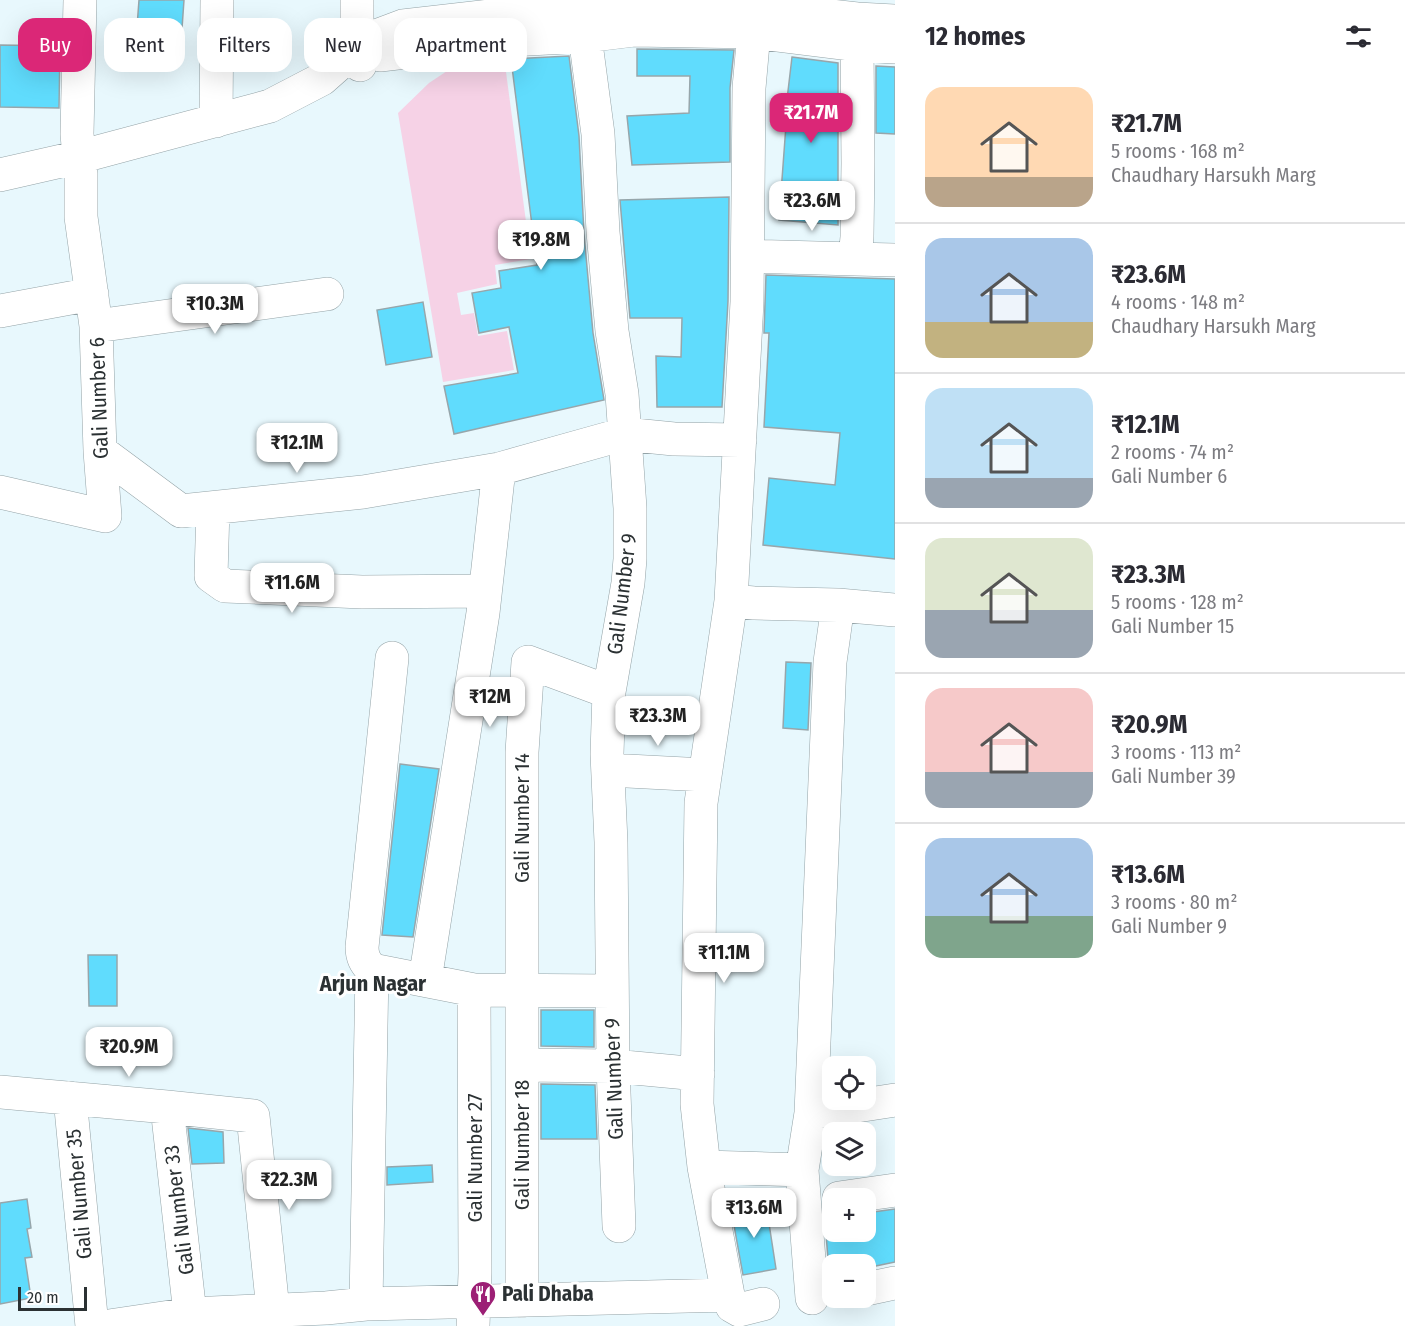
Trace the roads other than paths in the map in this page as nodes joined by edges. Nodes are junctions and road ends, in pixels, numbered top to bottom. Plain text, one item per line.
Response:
1 (80, 0) edge
2 (217, 0) edge
3 (357, 0) edge
4 (378, 0) edge
5 (361, 18) edge
6 (375, 18) edge
7 (895, 21) edge
8 (754, 32) junction
9 (585, 36) junction
10 (382, 42) edge
11 (857, 45) junction
12 (895, 48) edge
13 (382, 51) edge
14 (334, 72) edge
15 (351, 72) edge
16 (216, 121) junction
17 (80, 165) junction
18 (0, 175) edge
19 (0, 193) edge
20 (748, 255) junction
21 (855, 259) junction
22 (895, 260) edge
23 (92, 294) junction
24 (327, 294) dead end
25 (0, 311) edge
26 (96, 326) junction
27 (624, 434) junction
28 (740, 440) junction
29 (100, 451) junction
30 (499, 469) junction
31 (0, 492) edge
32 (213, 508) junction
33 (486, 591) junction
34 (730, 601) junction
35 (838, 605) junction
36 (895, 609) edge
37 (392, 658) dead end
38 (609, 692) junction
39 (608, 770) junction
40 (705, 775) junction
41 (372, 970) junction
42 (424, 980) junction
43 (522, 989) junction
44 (474, 990) junction
45 (612, 991) junction
46 (522, 1065) junction
47 (613, 1066) junction
48 (698, 1074) junction
49 (0, 1092) edge
50 (70, 1098) junction
51 (895, 1100) edge
52 (167, 1107) junction
53 (811, 1113) junction
54 (704, 1167) junction
55 (802, 1170) junction
56 (895, 1190) edge
57 (876, 1193) edge
58 (818, 1202) edge
59 (620, 1226) dead end
60 (895, 1283) edge
61 (876, 1287) edge
62 (822, 1296) edge
63 (522, 1301) junction
64 (366, 1304) junction
65 (744, 1312) edge
66 (590, 1313) edge
67 (473, 1314) edge
68 (254, 1316) edge
69 (326, 1317) edge
70 (184, 1319) edge
71 (92, 1326) edge
72 (109, 1326) edge

1 - 17 street, Gali Number 6
2 - 16 street
3 - 5 street
4 - 6 street
7 - 10 street
8 - 9 street
8 - 11 street
8 - 20 street
9 - 13 street
9 - 27 street, Gali Number 9
11 - 12 street
11 - 21 street
14 - 16 street
15 - 17 street
16 - 17 street
17 - 18 street
17 - 19 street
17 - 23 street, Gali Number 6
20 - 21 street
20 - 28 street
21 - 22 street
23 - 25 street
23 - 26 street, Gali Number 6
24 - 26 street
26 - 29 street, Gali Number 6
27 - 28 street
27 - 30 street
27 - 38 street, Gali Number 9
28 - 34 street
29 - 31 street, Gali Number 6
29 - 32 street
30 - 32 street
30 - 33 street
32 - 33 street
33 - 42 street
34 - 35 street
34 - 40 street
35 - 36 street
35 - 53 street
37 - 41 street
38 - 39 street, Gali Number 9
38 - 43 street, Gali Number 14
39 - 40 street
39 - 45 street, Gali Number 9
40 - 48 street
41 - 42 street
41 - 64 street
42 - 44 street
43 - 44 street
43 - 45 street
43 - 46 street, Gali Number 18
44 - 67 street, Gali Number 27
45 - 47 street, Gali Number 9
46 - 47 street
46 - 63 street, Gali Number 18
47 - 48 street
47 - 59 street, Gali Number 9
48 - 54 street
49 - 50 street
50 - 52 street
50 - 71 street, Gali Number 35
51 - 53 street
52 - 68 street
52 - 70 street, Gali Number 33
53 - 55 street
54 - 55 street
54 - 65 street
55 - 58 street
56 - 57 street
58 - 62 street
60 - 61 street
62 - 65 street
63 - 66 street
63 - 67 street
64 - 67 street
64 - 69 street
65 - 66 street
68 - 69 street
68 - 70 street
70 - 72 street

